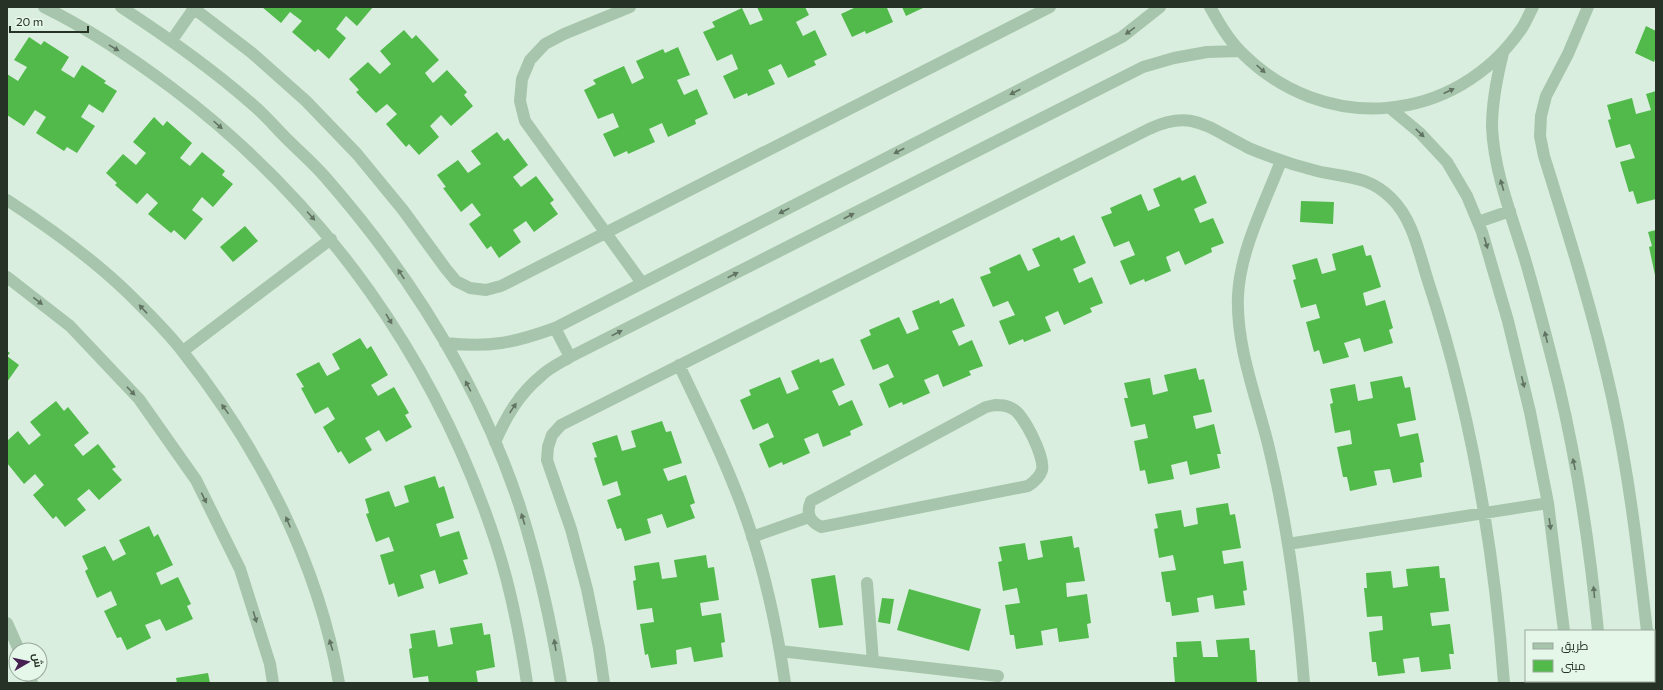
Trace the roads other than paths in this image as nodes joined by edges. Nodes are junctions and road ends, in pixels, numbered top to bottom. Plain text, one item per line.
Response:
1 (44, 7) edge
2 (121, 7) edge
3 (613, 7) edge
4 (630, 7) edge
5 (1050, 7) edge
6 (1160, 7) edge
7 (1210, 7) edge
8 (1533, 7) edge
9 (1588, 7) edge
10 (194, 8) edge
11 (605, 18) junction
12 (172, 40) junction
13 (1240, 51) junction
14 (1503, 52) junction
15 (1390, 108) junction
16 (1281, 161) junction
17 (7, 200) edge
18 (1510, 211) junction
19 (1478, 222) junction
20 (607, 232) junction
21 (331, 239) junction
22 (7, 277) edge
23 (642, 283) junction
24 (555, 328) junction
25 (445, 343) junction
26 (182, 351) junction
27 (570, 357) junction
28 (679, 364) junction
29 (495, 442) junction
30 (1548, 503) junction
31 (1485, 513) junction
32 (809, 517) junction
33 (752, 537) junction
34 (1288, 544) junction
35 (867, 583) dead end
36 (7, 623) edge
37 (1564, 630) edge
38 (1598, 630) edge
39 (1647, 630) edge
40 (15, 642) edge
41 (780, 651) junction
42 (873, 662) junction
43 (998, 676) dead end
44 (273, 683) edge
45 (339, 683) edge
46 (527, 683) edge
47 (561, 683) edge
48 (604, 683) edge
49 (785, 683) edge
50 (1304, 683) edge
51 (1504, 683) edge

1 -> 21 street
2 - 12 street
3 - 11 street
4 - 11 street
5 - 20 street
6 -> 23 street
7 - 13 street
8 - 14 street
9 - 39 street
10 - 12 street
10 - 20 street
11 - 20 street
25 -> 12 street
13 -> 15 street
27 -> 13 street
15 -> 14 street
18 -> 14 street
15 -> 19 street
16 - 28 street
16 - 31 street
16 - 34 street
26 -> 17 street
18 - 19 street
38 -> 18 street
19 -> 30 street
20 - 23 street
21 - 26 street
21 -> 46 street
22 -> 44 street
23 - 24 street
24 - 25 street
24 - 27 street
29 -> 25 street
45 -> 26 street
29 -> 27 street
28 - 33 street
28 - 48 street
47 -> 29 street
30 - 31 street
30 -> 37 street
31 - 34 street
31 - 51 street
32 - 32 street
32 - 33 street
33 - 41 street
34 - 50 street
35 - 42 street
36 - 40 street
41 - 42 street
41 - 49 street
42 - 43 street

